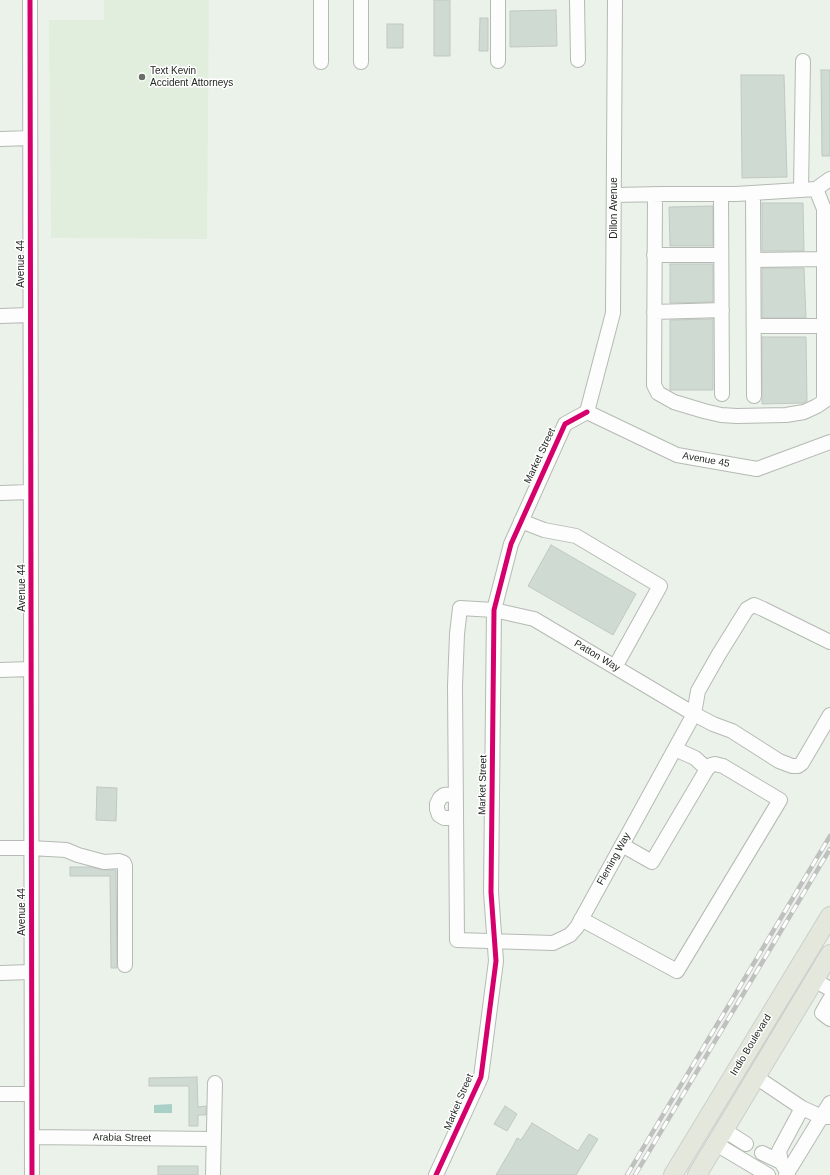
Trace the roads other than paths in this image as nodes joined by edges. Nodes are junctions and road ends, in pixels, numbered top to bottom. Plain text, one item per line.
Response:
1 (30, 0) edge
2 (320, 0) edge
3 (361, 0) edge
4 (498, 0) edge
5 (577, 0) edge
6 (615, 0) edge
7 (498, 60) dead end
8 (578, 60) dead end
9 (803, 61) dead end
10 (321, 62) dead end
11 (361, 62) dead end
12 (30, 138) junction
13 (0, 139) edge
14 (830, 179) edge
15 (816, 189) junction
16 (801, 190) junction
17 (753, 193) junction
18 (655, 194) junction
19 (721, 194) junction
20 (614, 196) junction
21 (827, 211) edge
22 (654, 255) junction
23 (721, 255) junction
24 (824, 259) junction
25 (754, 260) junction
26 (722, 310) junction
27 (654, 312) junction
28 (30, 315) junction
29 (0, 316) edge
30 (754, 326) junction
31 (824, 326) junction
32 (722, 394) dead end
33 (754, 396) dead end
34 (827, 399) edge
35 (587, 412) junction
36 (830, 442) edge
37 (31, 492) junction
38 (0, 493) edge
39 (521, 521) junction
40 (494, 610) junction
41 (830, 642) edge
42 (615, 667) junction
43 (31, 669) junction
44 (0, 670) edge
45 (694, 714) junction
46 (830, 715) edge
47 (675, 749) junction
48 (707, 769) junction
49 (456, 818) joint
50 (622, 845) junction
51 (0, 848) edge
52 (31, 848) junction
53 (581, 919) junction
54 (828, 922) edge
55 (495, 941) junction
56 (830, 954) edge
57 (125, 965) dead end
58 (31, 972) junction
59 (0, 973) edge
60 (792, 978) junction
61 (814, 980) junction
62 (830, 989) edge
63 (830, 999) edge
64 (830, 1020) edge
65 (756, 1078) junction
66 (215, 1083) dead end
67 (726, 1088) junction
68 (0, 1094) edge
69 (32, 1094) junction
70 (830, 1103) edge
71 (802, 1108) junction
72 (826, 1116) edge
73 (32, 1137) junction
74 (720, 1137) junction
75 (213, 1139) junction
76 (746, 1144) dead end
77 (762, 1153) dead end
78 (678, 1170) edge
79 (785, 1170) edge
80 (32, 1175) edge
81 (213, 1175) edge
82 (436, 1175) edge
83 (697, 1175) edge
84 (768, 1175) edge

1 - 12 street, Avenue 44
2 - 10 street
3 - 11 street
4 - 7 street
5 - 8 street
6 - 20 street, Dillon Avenue
9 - 16 street
12 - 13 street
12 - 28 street, Avenue 44
14 - 15 street
15 - 16 street
15 - 21 street
16 - 17 street
17 - 19 street
17 - 25 street
18 - 19 street
18 - 20 street
18 - 22 street
19 - 23 street
20 - 35 street, Dillon Avenue
21 - 24 street
22 - 23 street
22 - 27 street
23 - 26 street
24 - 25 street
24 - 31 street
25 - 30 street
26 - 27 street
26 - 32 street
27 - 34 street
28 - 29 street
28 - 37 street, Avenue 44
30 - 31 street
30 - 33 street
31 - 34 street
35 - 36 street, Avenue 45
35 - 39 street, Market Street
37 - 38 street
37 - 43 street, Avenue 44
39 - 40 street, Market Street
39 - 42 street
40 - 42 street, Patton Way
40 - 49 street, Patton Way
40 - 55 street, Market Street
41 - 45 street, Fleming Way
42 - 45 street, Patton Way
43 - 44 street
43 - 52 street, Avenue 44
45 - 46 street, Patton Way
45 - 47 street, Fleming Way
47 - 48 street
47 - 50 street, Fleming Way
48 - 50 street
48 - 53 street
49 - 55 street, Fleming Way
50 - 53 street, Fleming Way
51 - 52 street
52 - 57 street
52 - 58 street, Avenue 44
53 - 55 street, Fleming Way
54 - 60 main road, Indio Boulevard
55 - 82 street, Market Street
56 - 61 main road, Indio Boulevard
58 - 59 street
58 - 69 street, Avenue 44
60 - 65 main road
60 - 67 main road, Indio Boulevard
61 - 62 street
61 - 65 main road, Indio Boulevard
63 - 64 street
65 - 67 main road
65 - 71 street
65 - 74 main road, Indio Boulevard
66 - 75 street
67 - 78 main road, Indio Boulevard
68 - 69 street
69 - 73 street, Avenue 44
70 - 72 street
71 - 72 street
71 - 79 street
72 - 79 street
73 - 75 street, Arabia Street
73 - 80 street, Avenue 44
74 - 76 street
74 - 83 main road, Indio Boulevard
74 - 84 street
75 - 81 street
77 - 79 street

